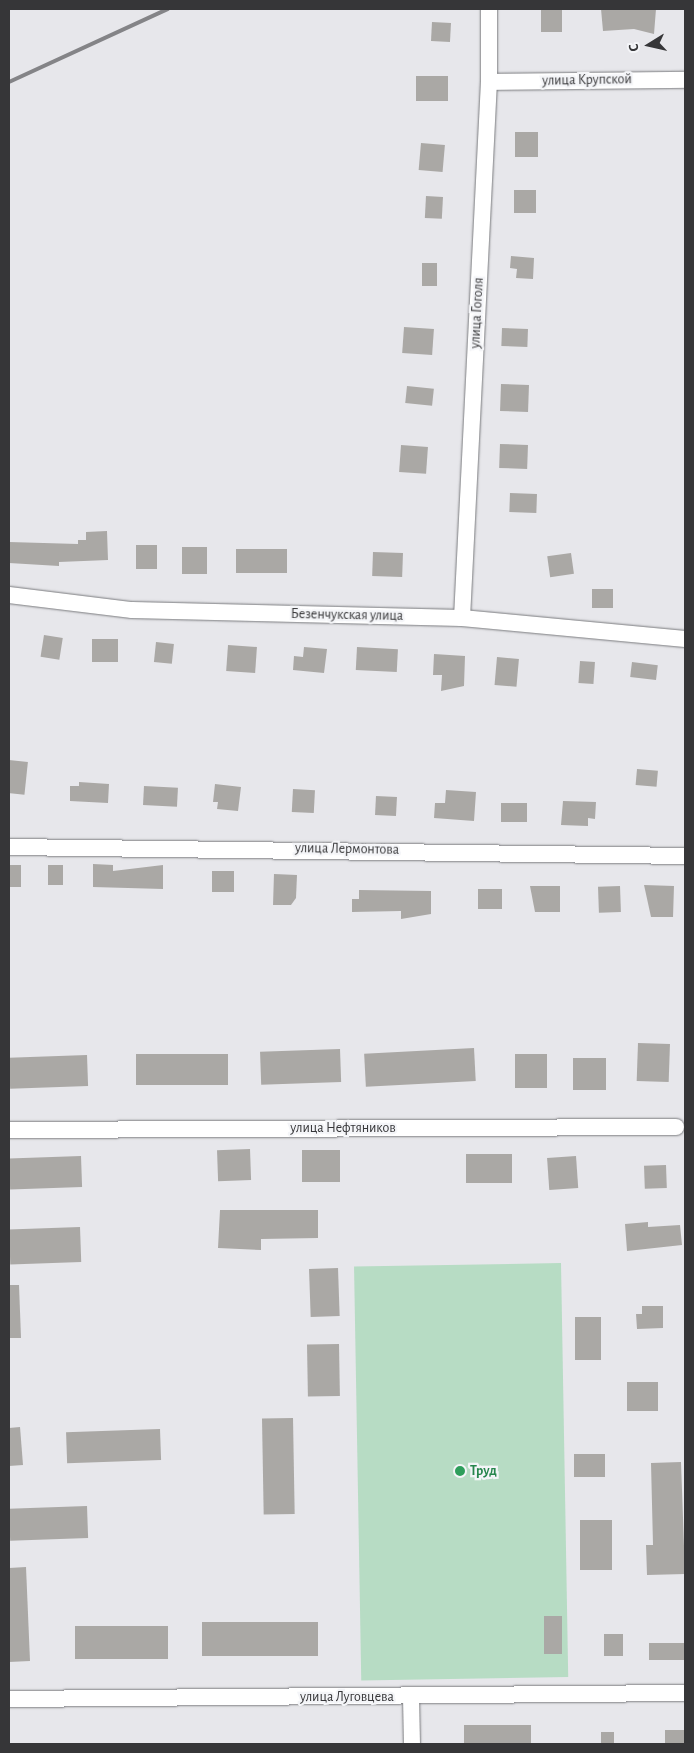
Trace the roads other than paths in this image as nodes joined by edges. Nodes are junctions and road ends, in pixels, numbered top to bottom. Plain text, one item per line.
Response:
1 (488, 9) edge
2 (685, 80) edge
3 (489, 82) junction
4 (9, 595) edge
5 (462, 618) junction
6 (685, 639) edge
7 (9, 847) edge
8 (685, 856) edge
9 (676, 1127) dead end
10 (9, 1130) edge
11 (685, 1693) edge
12 (411, 1697) junction
13 (9, 1698) edge
14 (412, 1744) edge

1 - 3 street, улица Гоголя
2 - 3 street, улица Крупской
3 - 5 street, улица Гоголя
4 - 5 street, Безенчукская улица
5 - 6 street, Безенчукская улица
7 - 8 street, улица Лермонтова
9 - 10 street, улица Нефтяников
11 - 12 street, улица Луговцева
12 - 13 street, улица Луговцева
12 - 14 street

